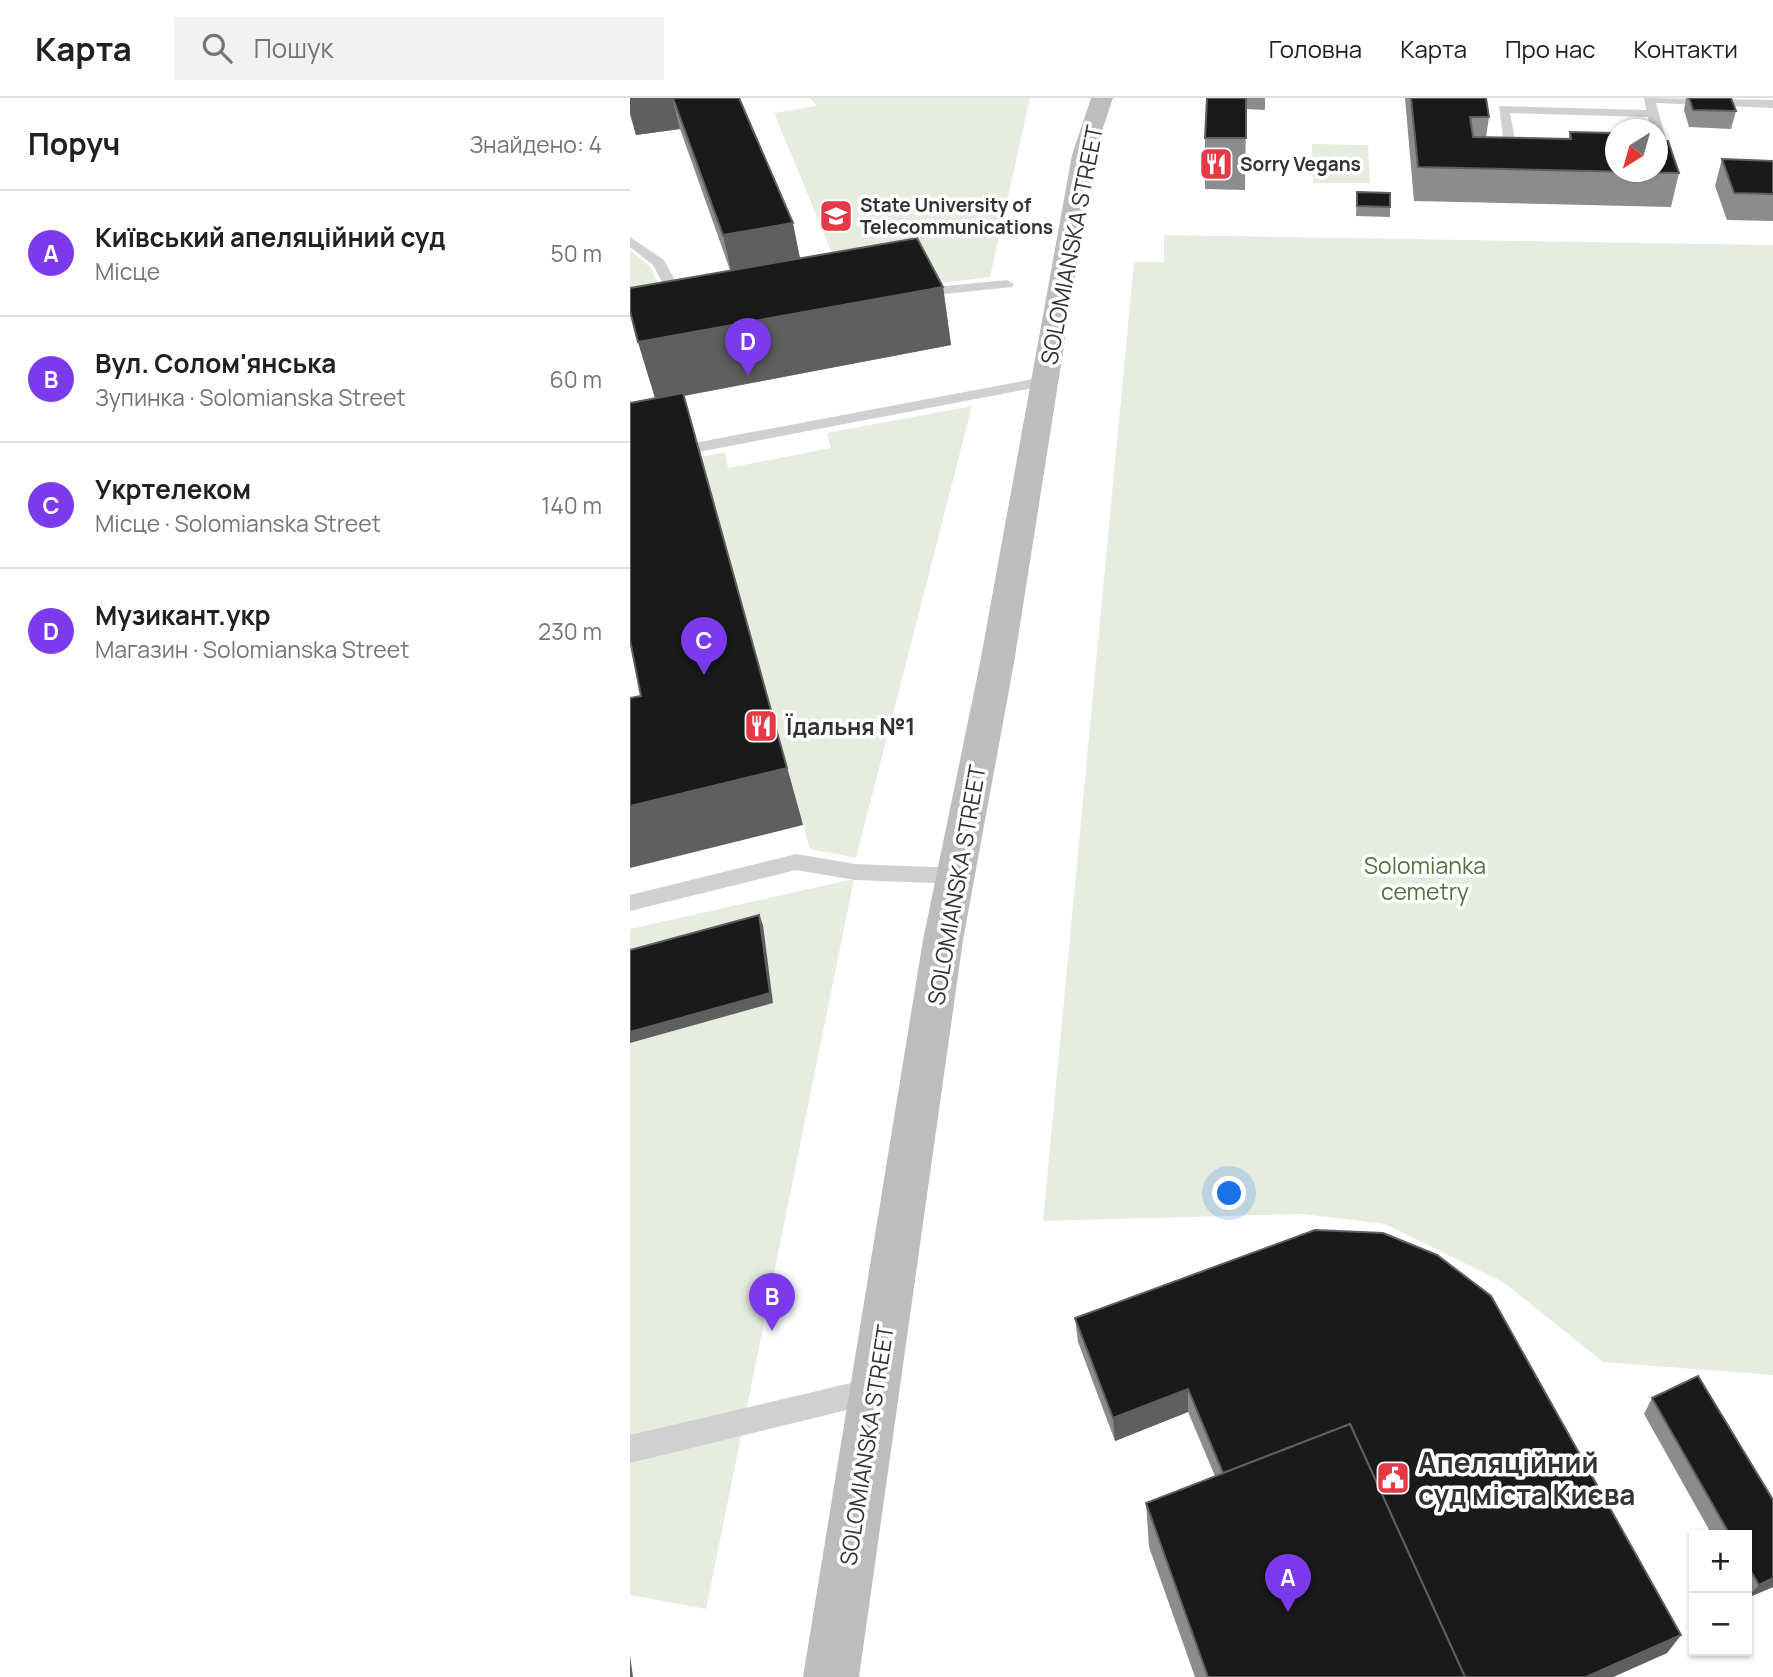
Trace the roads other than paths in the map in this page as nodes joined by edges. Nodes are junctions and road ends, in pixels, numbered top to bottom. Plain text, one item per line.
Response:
1 (1102, 98) edge
2 (1649, 99) edge
3 (1773, 104) edge
4 (1653, 114) junction
5 (1654, 119) edge
6 (1537, 154) edge
7 (630, 241) edge
8 (1007, 284) dead end
9 (897, 295) edge
10 (687, 315) edge
11 (1044, 382) junction
12 (630, 460) edge
13 (957, 876) junction
14 (630, 903) edge
15 (876, 1390) junction
16 (630, 1449) edge
17 (831, 1677) edge

1 - 11 main road, SOLOMIANSKA STREET
2 - 3 lane
2 - 4 lane
4 - 5 lane
4 - 6 lane
7 - 10 lane
8 - 9 lane
11 - 12 lane
11 - 13 main road, SOLOMIANSKA STREET
13 - 14 lane
13 - 15 main road, SOLOMIANSKA STREET
15 - 16 lane
15 - 17 main road, SOLOMIANSKA STREET

